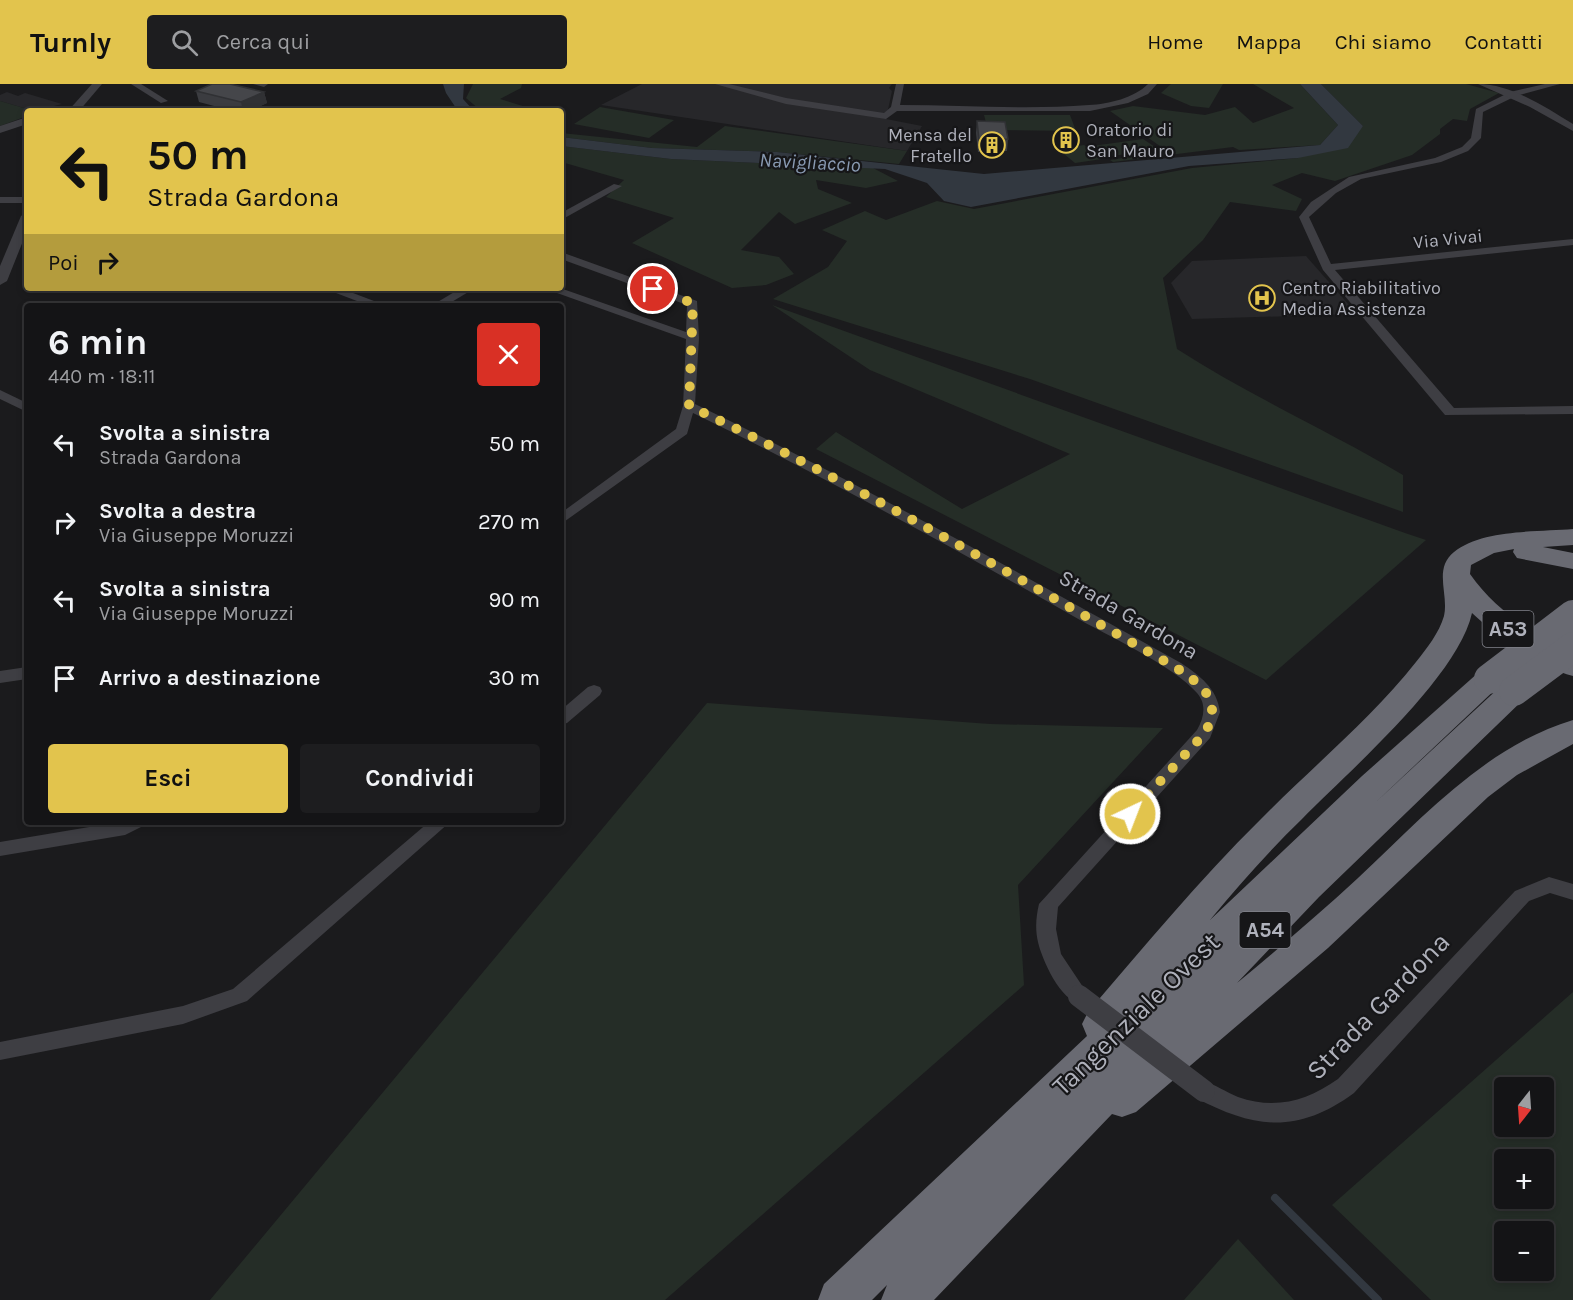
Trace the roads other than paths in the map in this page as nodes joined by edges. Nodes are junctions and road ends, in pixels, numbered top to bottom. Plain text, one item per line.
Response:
1 (97, 84) edge
2 (135, 84) edge
3 (257, 84) edge
4 (264, 84) edge
5 (719, 84) edge
6 (900, 84) edge
7 (1153, 84) edge
8 (1483, 84) edge
9 (1556, 84) edge
10 (1513, 94) junction
11 (80, 101) junction
12 (164, 101) dead end
13 (65, 108) edge
14 (75, 108) edge
15 (895, 108) junction
16 (24, 121) edge
17 (1573, 128) edge
18 (0, 130) edge
19 (617, 186) dead end
20 (0, 200) edge
21 (24, 200) edge
22 (564, 215) edge
23 (24, 223) edge
24 (1573, 242) edge
25 (565, 260) edge
26 (1327, 268) junction
27 (0, 281) edge
28 (338, 291) edge
29 (464, 291) edge
30 (558, 291) edge
31 (372, 303) edge
32 (442, 303) edge
33 (693, 338) junction
34 (0, 394) edge
35 (0, 402) edge
36 (21, 405) edge
37 (689, 406) junction
38 (1573, 410) edge
39 (564, 518) edge
40 (1573, 537) edge
41 (1573, 561) edge
42 (1466, 563) junction
43 (1573, 615) edge
44 (1573, 647) edge
45 (1573, 666) edge
46 (24, 673) edge
47 (0, 677) edge
48 (1502, 685) junction
49 (594, 691) dead end
50 (564, 716) edge
51 (1573, 731) edge
52 (130, 825) edge
53 (438, 825) edge
54 (0, 849) edge
55 (1573, 892) edge
56 (0, 1051) edge
57 (1003, 1141) junction
58 (1023, 1178) junction
59 (840, 1300) edge
60 (903, 1300) edge

1 - 11 street
2 - 12 street
3 - 4 street
5 - 15 street
6 - 15 street
7 - 15 street
8 - 10 street
9 - 10 street
10 - 17 street
10 - 26 street
11 - 13 street
11 - 14 street
16 - 18 street
19 - 22 street
20 - 21 street
23 - 27 street
24 - 26 street, Via Vivai
25 - 33 street
26 - 38 street
28 - 31 street
29 - 32 street
30 - 33 street
33 - 37 street
34 - 36 street
35 - 36 street
37 - 39 street
37 - 55 street, Strada Gardona, bridge
40 - 42 highway
41 - 42 highway
42 - 45 highway, A53
42 - 57 highway
43 - 48 highway, Tangenziale Ovest / A54, bridge
44 - 48 highway, Tangenziale Ovest / A54, bridge
46 - 47 street
48 - 57 highway, Tangenziale Ovest / A54
48 - 58 highway, Tangenziale Ovest / A54
49 - 50 street
51 - 58 highway
52 - 54 street
53 - 56 street
57 - 59 highway, Tangenziale Ovest / A54
58 - 60 highway, Tangenziale Ovest / A54

